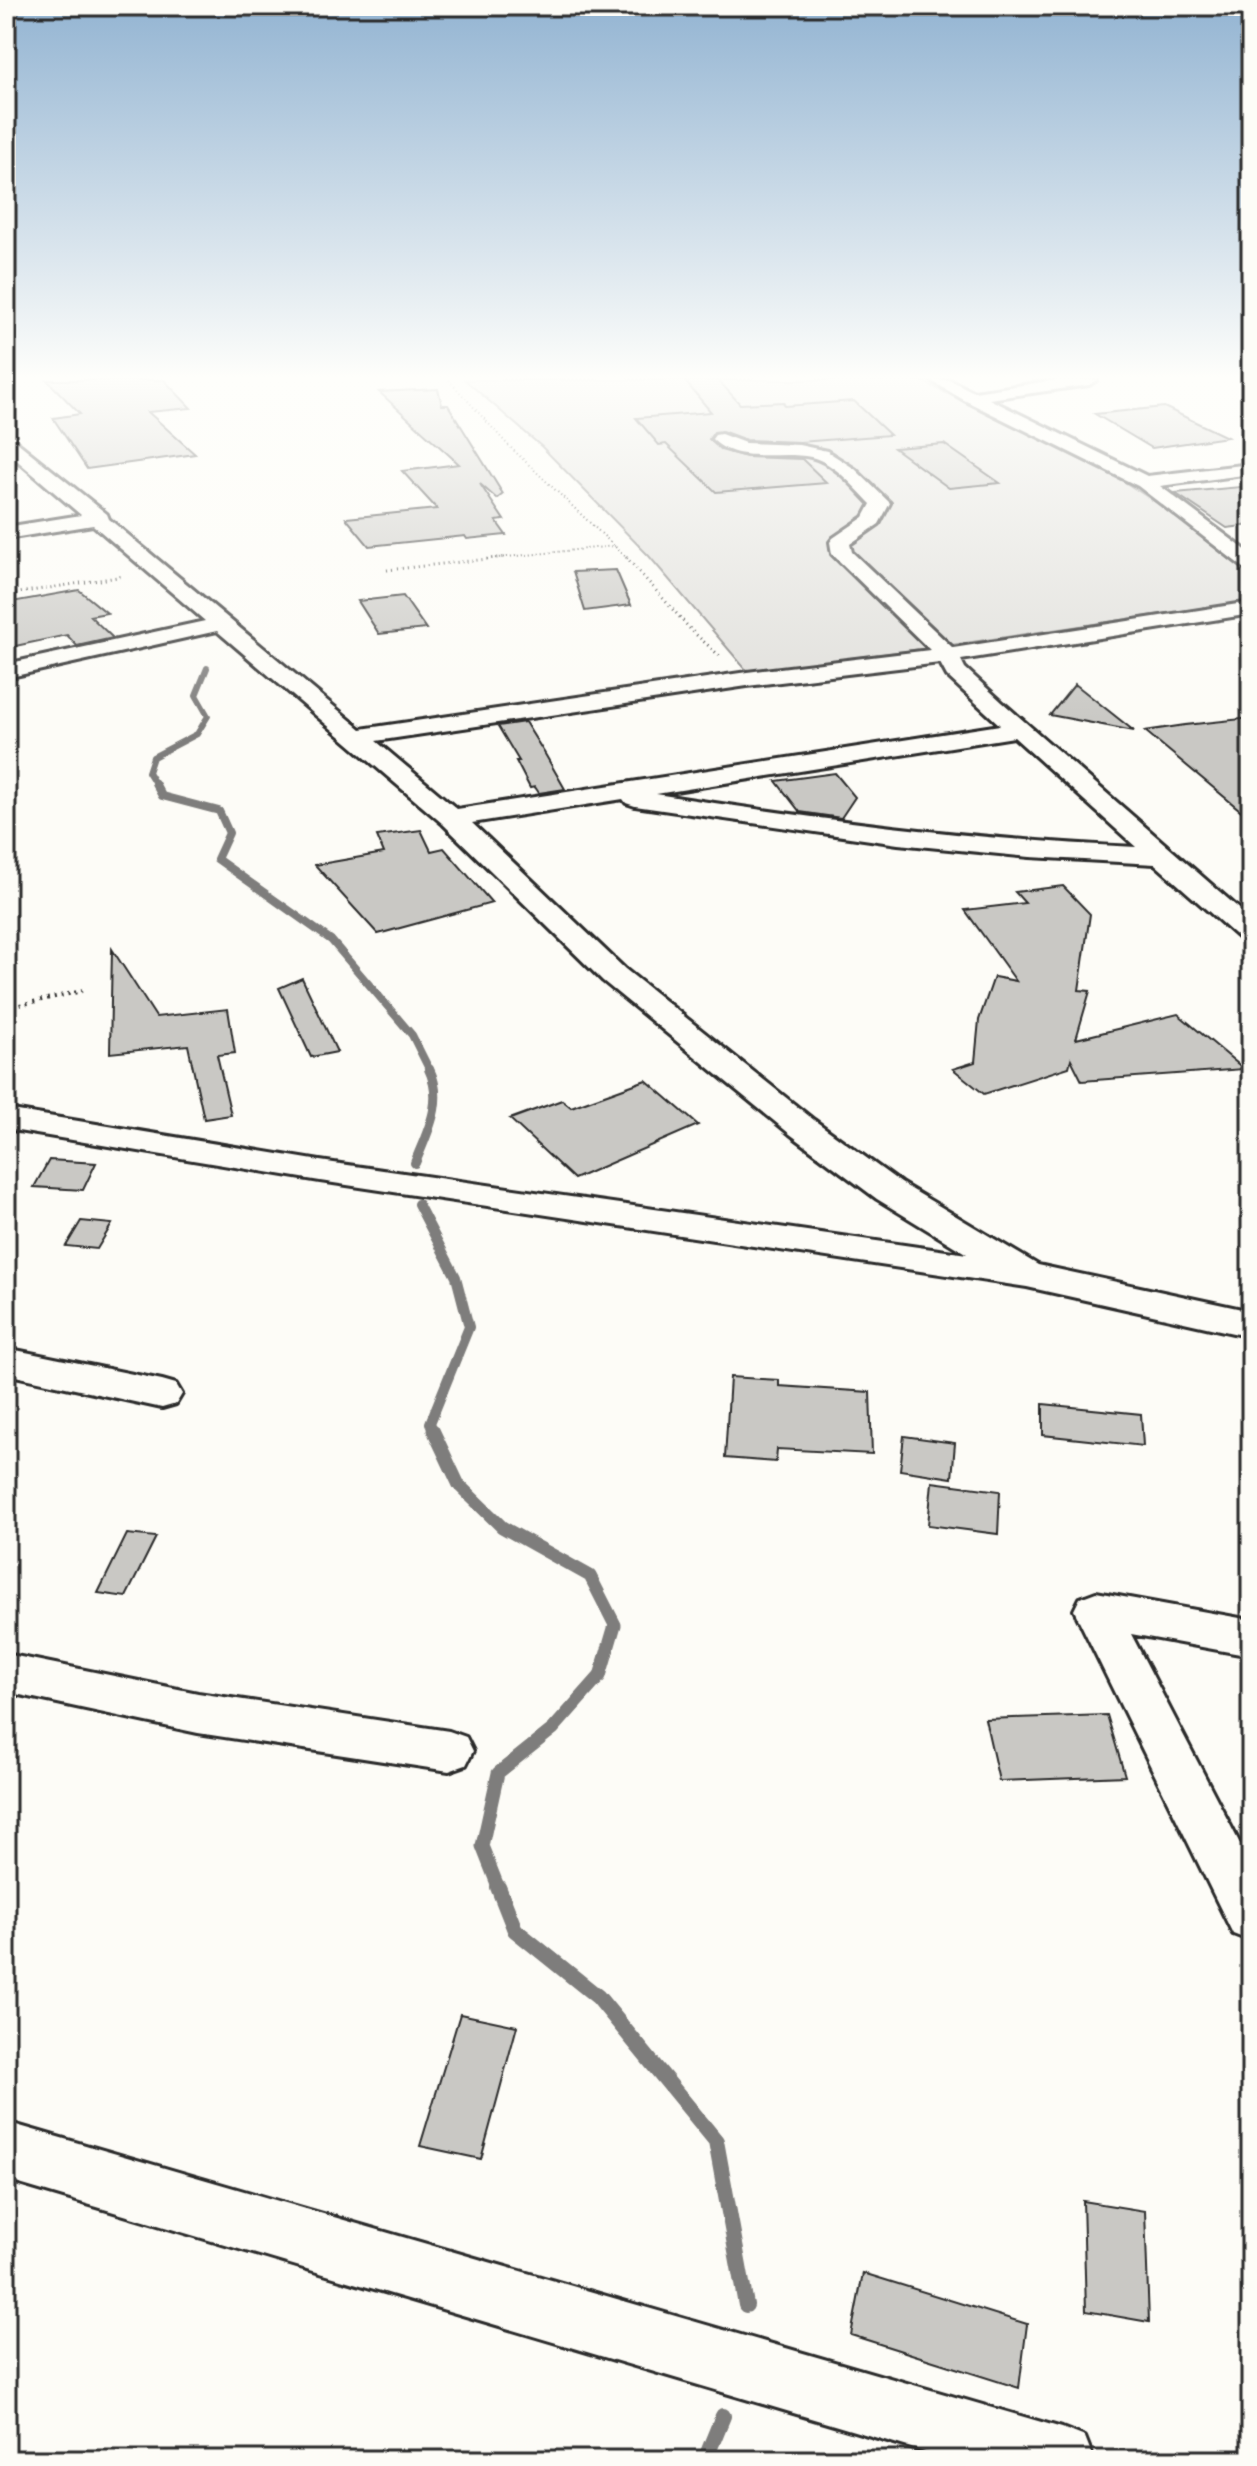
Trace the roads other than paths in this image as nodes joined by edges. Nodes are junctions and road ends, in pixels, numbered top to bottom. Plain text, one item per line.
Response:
1 (72, 495) edge
2 (872, 495) edge
3 (1162, 495) edge
4 (100, 518) junction
5 (6, 533) edge
6 (1251, 534) edge
7 (1221, 538) junction
8 (1251, 564) edge
9 (1251, 608) edge
10 (224, 623) junction
11 (948, 655) junction
12 (6, 671) edge
13 (1021, 729) junction
14 (357, 737) junction
15 (600, 792) junction
16 (452, 818) junction
17 (1162, 856) junction
18 (1251, 934) edge
19 (6, 1119) edge
20 (1027, 1275) junction
21 (1251, 1324) edge
22 (6, 1361) edge
23 (162, 1394) dead end
24 (1251, 1638) edge
25 (6, 1673) edge
26 (449, 1751) dead end
27 (1251, 1917) edge
28 (6, 2151) edge
29 (1062, 2460) edge

1 - 4 street
2 - 11 street
3 - 7 street
4 - 5 street
4 - 10 street
6 - 7 street
7 - 8 street
9 - 11 street
10 - 12 street
10 - 14 street
11 - 13 street
11 - 14 street
13 - 15 street
13 - 17 street
14 - 16 street
15 - 16 street
15 - 17 street
16 - 20 street
17 - 18 street
19 - 20 street
20 - 21 street
22 - 23 street
24 - 27 street
25 - 26 street
28 - 29 street

